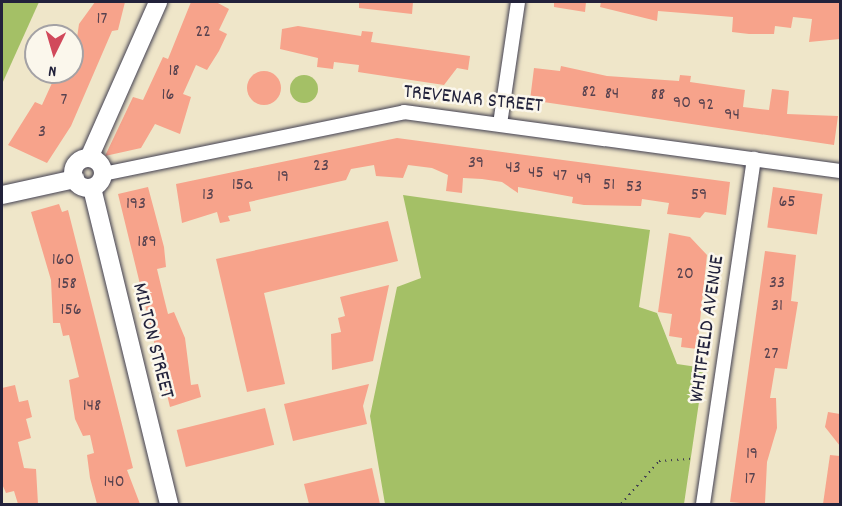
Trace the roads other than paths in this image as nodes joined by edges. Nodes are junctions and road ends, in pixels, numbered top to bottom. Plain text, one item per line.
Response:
1 (158, 2) edge
2 (518, 2) edge
3 (500, 124) junction
4 (89, 158) junction
5 (754, 159) junction
6 (840, 171) edge
7 (75, 179) junction
8 (98, 181) junction
9 (2, 195) edge
10 (168, 504) edge
11 (703, 504) edge

1 - 4 main road
2 - 3 street
3 - 5 street, TREVENAR STREET
3 - 8 street, TREVENAR STREET
4 - 7 main road
4 - 8 main road
5 - 6 street, TREVENAR STREET
5 - 11 street, WHITFIELD AVENUE
7 - 8 main road
7 - 9 main road
8 - 10 main road, MILTON STREET

